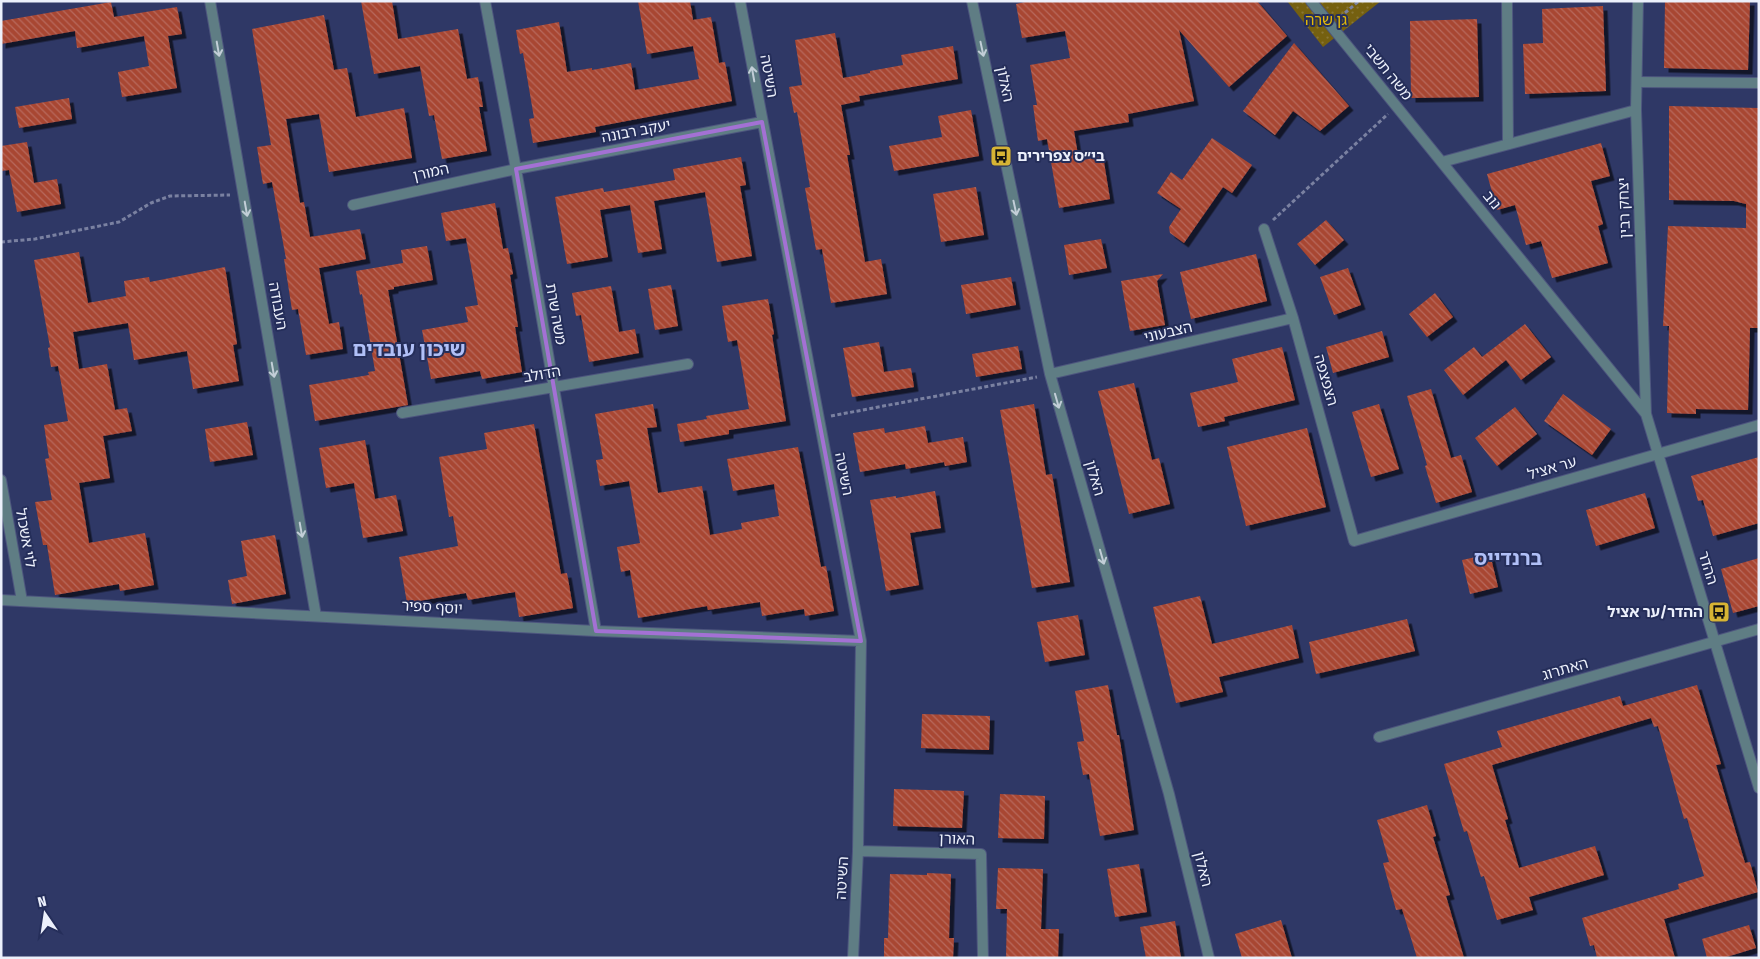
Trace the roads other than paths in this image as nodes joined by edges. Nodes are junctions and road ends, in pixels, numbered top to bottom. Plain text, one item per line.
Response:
1 (210, 1) edge
2 (485, 1) edge
3 (740, 1) edge
4 (972, 1) edge
5 (1311, 1) edge
6 (1507, 1) edge
7 (1638, 1) edge
8 (1637, 82) junction
9 (1759, 83) edge
10 (1636, 110) junction
11 (762, 122) junction
12 (1508, 144) junction
13 (1442, 162) junction
14 (516, 169) junction
15 (353, 205) dead end
16 (1264, 229) road end
17 (1293, 318) junction
18 (688, 364) dead end
19 (1050, 374) junction
20 (553, 388) junction
21 (402, 413) dead end
22 (1646, 414) junction
23 (1759, 425) edge
24 (1658, 453) junction
25 (1, 480) edge
26 (1354, 541) joint
27 (1, 600) edge
28 (22, 601) junction
29 (316, 616) junction
30 (1759, 629) edge
31 (596, 631) junction
32 (861, 641) junction
33 (1715, 642) junction
34 (1379, 737) dead end
35 (1759, 788) edge
36 (858, 851) junction
37 (853, 958) edge
38 (983, 958) edge
39 (1209, 958) edge

1 -> 29 street, העבודה
2 - 14 street, משה שרת
11 -> 3 street, השיטה
4 -> 19 street, האלון
5 - 13 street, משה תשבי
6 - 12 street
7 - 8 street, יצחק רבין
8 - 9 street
8 - 10 street, יצחק רבין
10 - 12 street
10 - 22 street, יצחק רבין
11 - 14 street, יעקב רבונה
11 - 32 street, השיטה
12 - 13 street
13 - 22 street, נוב
14 - 15 street, המורן
14 - 20 street, משה שרת
16 - 17 street, הצפצפה
17 - 19 street, הצבעוני
17 - 26 street, הצפצפה
18 - 20 street, הדולב
19 -> 39 street, האלון
20 - 21 street, הדולב
20 - 31 street, משה שרת
22 - 24 street, ההדר
23 - 24 street, ער אציל
24 - 26 street, ער אציל
24 - 33 street, ההדר
25 - 28 street, לוי אשכול
27 - 28 street, יוסף ספיר
28 - 29 street, יוסף ספיר
29 - 31 street, יוסף ספיר
30 - 33 street, האתרוג
31 - 32 street, יוסף ספיר
32 - 36 street, השיטה
33 - 34 street, האתרוג
33 - 35 street, ההדר
36 - 37 street, השיטה
36 - 38 street, האורן

